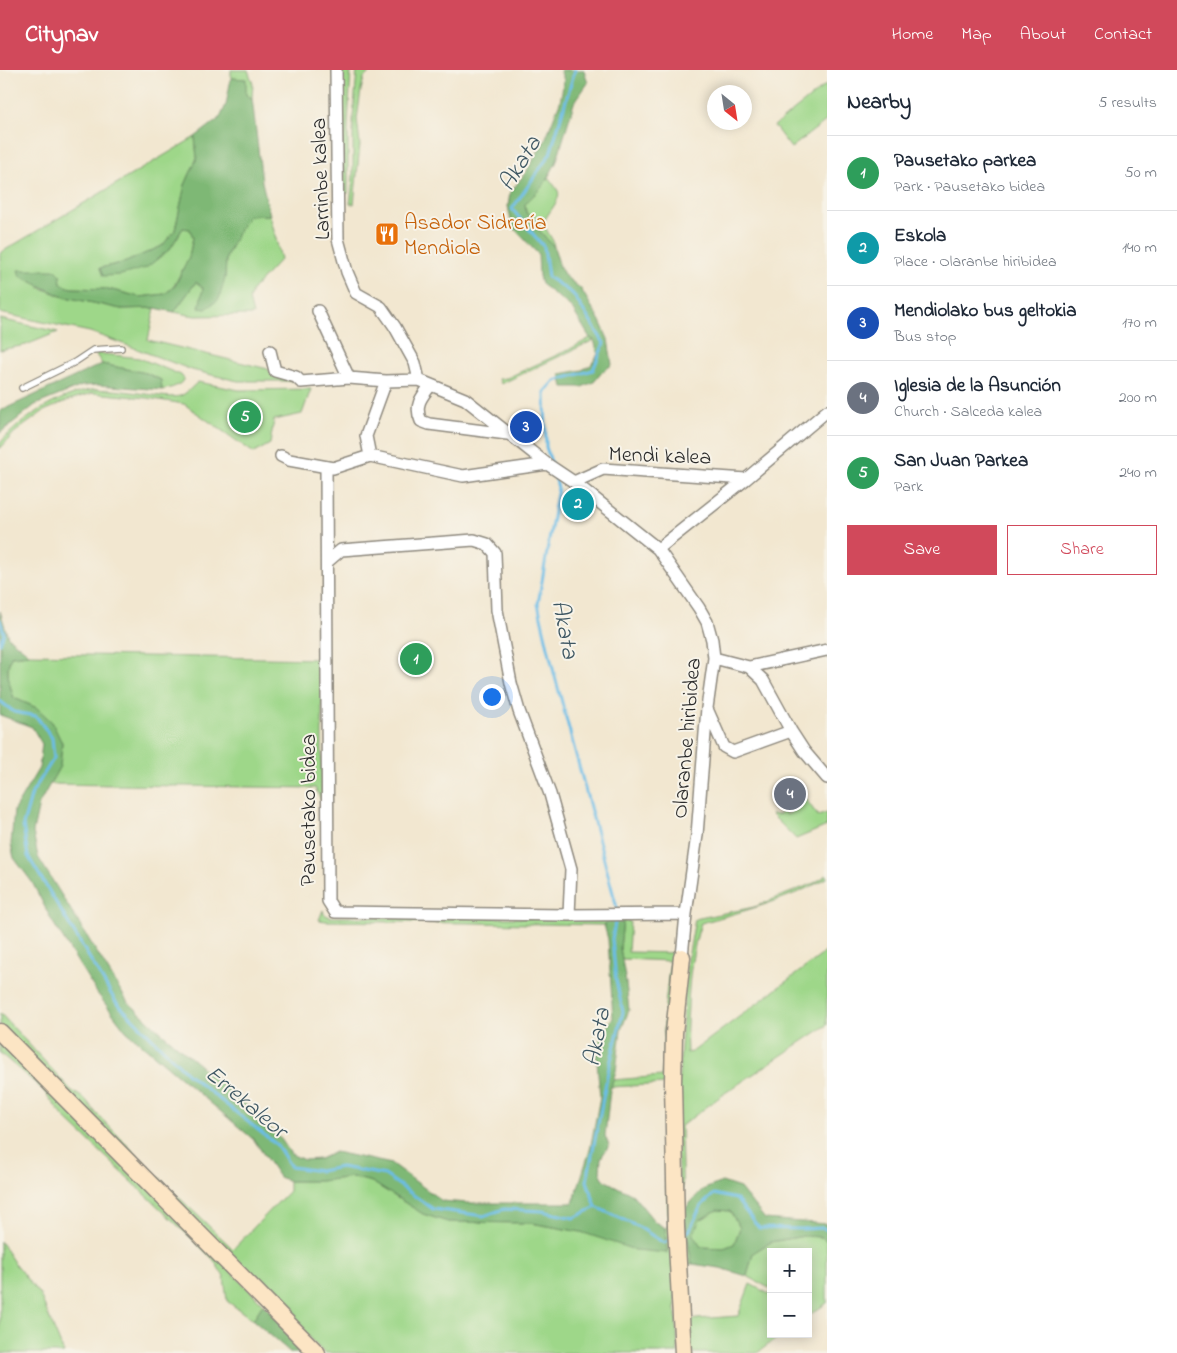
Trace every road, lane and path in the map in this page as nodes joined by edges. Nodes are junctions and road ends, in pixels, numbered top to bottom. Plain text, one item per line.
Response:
1 (336, 70) edge
2 (318, 311) dead end
3 (122, 348) dead end
4 (270, 351) dead end
5 (350, 378) junction
6 (419, 380) junction
7 (386, 381) junction
8 (431, 385) junction
9 (22, 388) dead end
10 (827, 411) edge
11 (509, 434) junction
12 (281, 456) dead end
13 (370, 456) junction
14 (547, 464) junction
15 (326, 467) junction
16 (746, 479) junction
17 (574, 482) junction
18 (658, 549) junction
19 (327, 562) junction
20 (827, 650) edge
21 (714, 658) junction
22 (749, 667) junction
23 (707, 708) junction
24 (791, 730) junction
25 (827, 778) edge
26 (686, 914) junction
27 (569, 915) junction
28 (682, 958) joint
29 (0, 1032) edge
30 (317, 1353) edge
31 (683, 1353) edge

1 - 6 street, Larrinbe kalea
2 - 5 street
3 - 9 lane
4 - 5 street
5 - 7 street
6 - 7 street
6 - 8 street, Olaranbe hiribidea
7 - 13 street
8 - 11 street, Olaranbe hiribidea
8 - 11 street
10 - 16 street
11 - 14 street, Olaranbe hiribidea
12 - 15 street
13 - 14 street
13 - 15 street
14 - 17 street, Olaranbe hiribidea
15 - 19 street, Pausetako bidea
16 - 17 street, Mendi kalea
16 - 18 street
17 - 18 street, Olaranbe hiribidea
18 - 21 street, Olaranbe hiribidea
19 - 27 street
19 - 27 street, Pausetako bidea
20 - 22 street
21 - 22 street
21 - 23 street, Olaranbe hiribidea
22 - 24 street
23 - 24 street
23 - 26 street, Olaranbe hiribidea
24 - 25 street
26 - 27 street, Pausetako bidea
26 - 28 street, Olaranbe hiribidea
28 - 31 street
29 - 30 street

